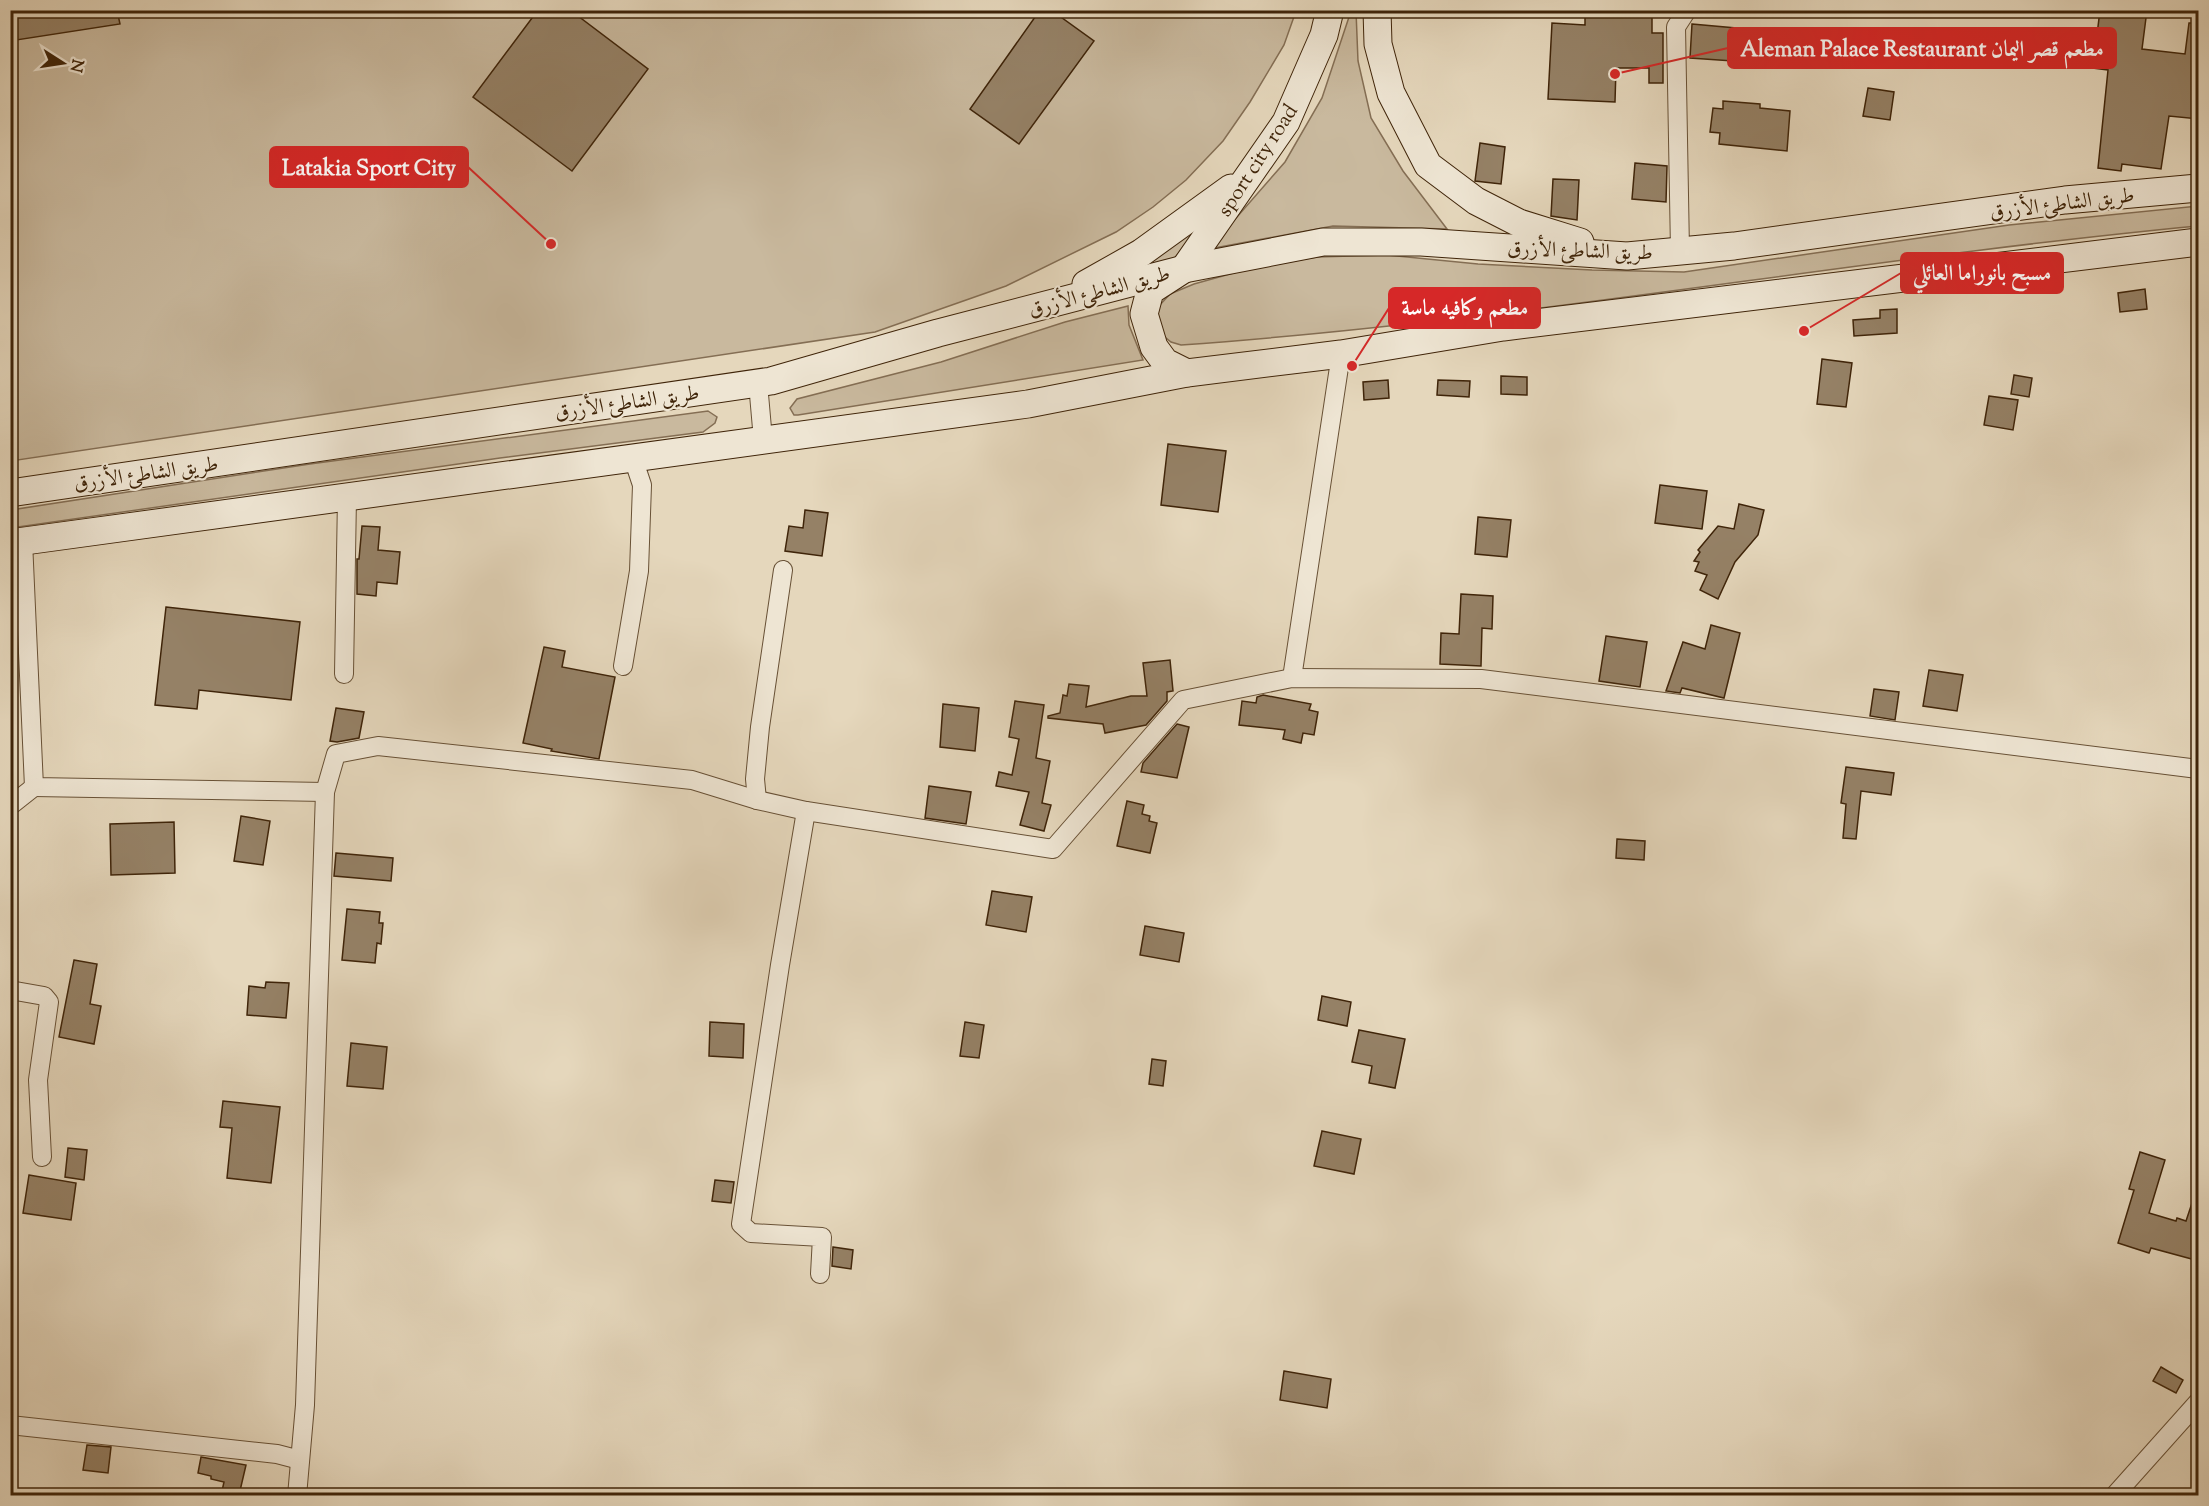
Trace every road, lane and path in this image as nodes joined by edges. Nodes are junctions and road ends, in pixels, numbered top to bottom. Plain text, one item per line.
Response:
1 (1330, 10) edge
2 (1377, 10) edge
3 (1688, 10) edge
4 (1249, 175) junction
5 (2199, 188) edge
6 (2199, 242) edge
7 (1680, 251) junction
8 (1627, 256) junction
9 (1184, 269) junction
10 (1050, 304) junction
11 (1341, 354) junction
12 (1187, 373) junction
13 (759, 383) junction
14 (763, 440) junction
15 (633, 458) junction
16 (10, 492) edge
17 (347, 497) junction
18 (17, 542) edge
19 (783, 570) dead end
20 (623, 666) dead end
21 (344, 674) dead end
22 (1292, 678) junction
23 (2199, 769) edge
24 (34, 787) junction
25 (325, 792) junction
26 (757, 800) junction
27 (10, 806) edge
28 (806, 812) junction
29 (10, 990) edge
30 (42, 1157) dead end
31 (820, 1274) dead end
32 (2199, 1402) edge
33 (10, 1425) edge
34 (300, 1460) junction
35 (297, 1496) edge
36 (2114, 1496) edge

1 - 4 main road, sport city road
2 - 8 main road
3 - 7 street
4 - 9 main road, sport city road
4 - 10 main road
5 - 7 main road, طريق الشاطئ الأزرق
6 - 11 main road
7 - 8 main road, طريق الشاطئ الأزرق
8 - 9 main road, طريق الشاطئ الأزرق
9 - 10 main road, طريق الشاطئ الأزرق
9 - 12 main road
10 - 13 main road, طريق الشاطئ الأزرق
11 - 12 main road
11 - 22 street
12 - 14 main road
13 - 14 street
13 - 16 main road, طريق الشاطئ الأزرق
14 - 15 main road
15 - 17 main road
15 - 20 street
17 - 18 main road
17 - 21 street
18 - 24 street
19 - 26 street
22 - 23 street
22 - 28 street
24 - 25 street
24 - 27 street
25 - 26 street
25 - 34 street
26 - 28 street
28 - 31 street
29 - 30 street
32 - 36 street
33 - 34 street
34 - 35 street

